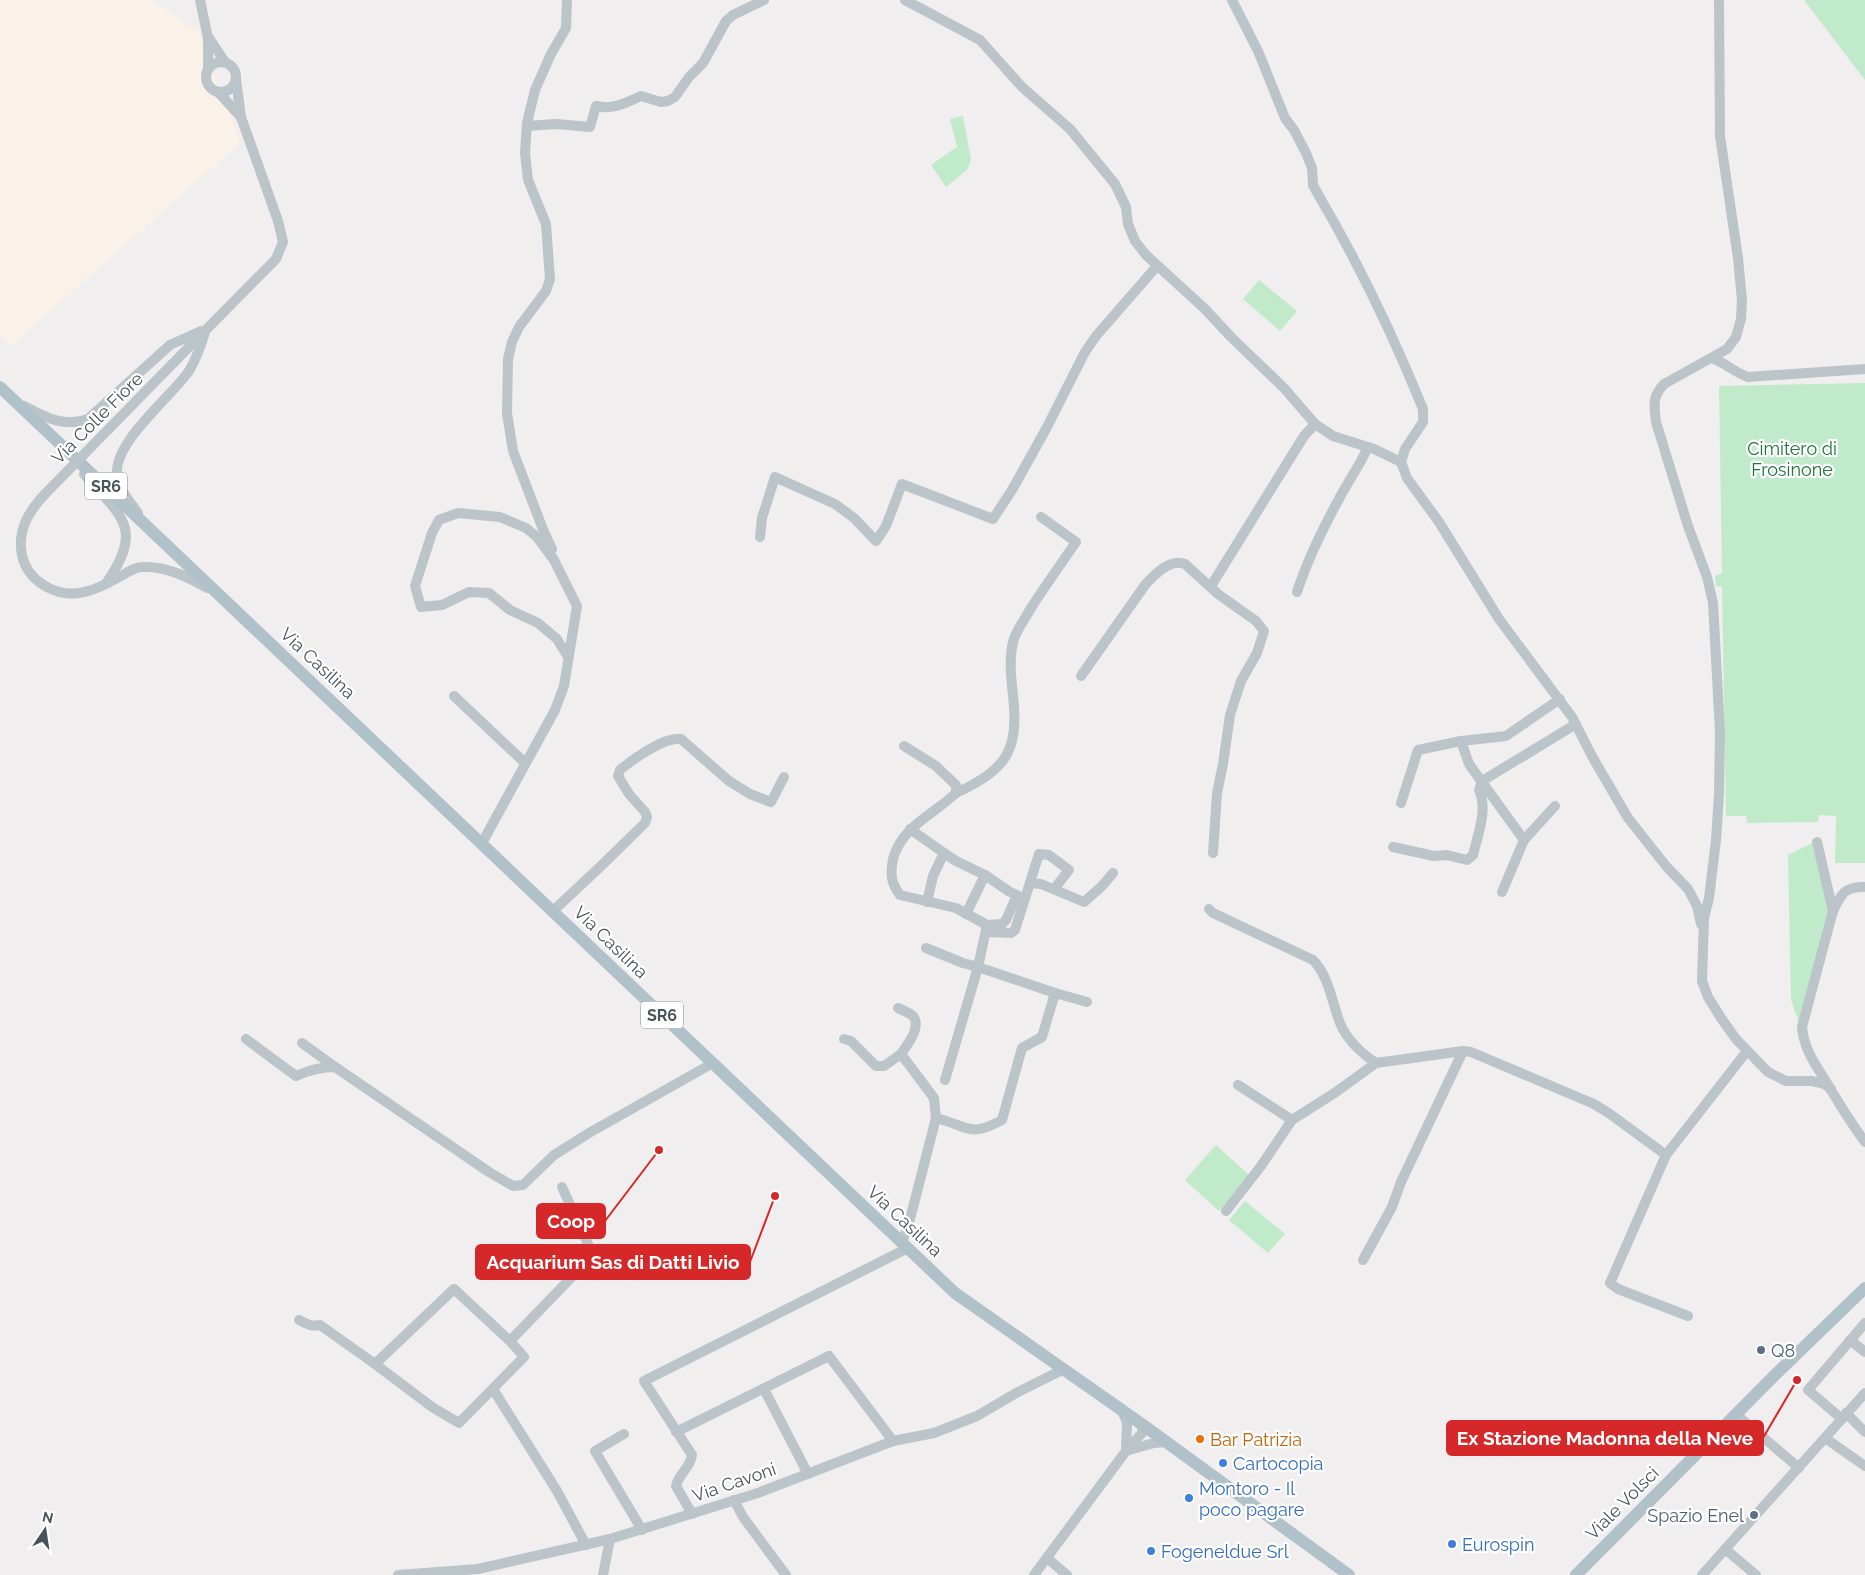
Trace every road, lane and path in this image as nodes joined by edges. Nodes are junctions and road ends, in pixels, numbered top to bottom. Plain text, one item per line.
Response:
1 (200, 0) edge
2 (567, 0) edge
3 (764, 0) edge
4 (905, 0) edge
5 (1232, 0) edge
6 (1719, 0) edge
7 (208, 38) junction
8 (225, 62) junction
9 (208, 69) junction
10 (236, 80) junction
11 (218, 92) junction
12 (241, 116) junction
13 (526, 126) junction
14 (1157, 266) junction
15 (206, 329) junction
16 (1732, 342) junction
17 (1712, 358) junction
18 (1730, 366) junction
19 (1865, 370) edge
20 (0, 386) edge
21 (15, 400) junction
22 (1315, 424) junction
23 (1368, 447) junction
24 (65, 448) junction
25 (1401, 462) junction
26 (1040, 517) dead end
27 (146, 526) junction
28 (760, 537) dead end
29 (558, 567) junction
30 (105, 585) junction
31 (1211, 586) junction
32 (1297, 592) dead end
33 (221, 596) junction
34 (568, 657) junction
35 (1081, 676) dead end
36 (454, 696) dead end
37 (1560, 699) junction
38 (1576, 724) junction
39 (1461, 741) junction
40 (904, 746) dead end
41 (525, 763) junction
42 (784, 777) dead end
43 (1482, 781) junction
44 (956, 793) junction
45 (1401, 803) dead end
46 (1555, 806) dead end
47 (910, 829) junction
48 (1524, 840) junction
49 (1817, 842) dead end
50 (482, 843) junction
51 (1393, 847) dead end
52 (944, 853) junction
53 (1213, 853) dead end
54 (1113, 874) dead end
55 (985, 875) junction
56 (1030, 883) junction
57 (1865, 887) edge
58 (1054, 889) junction
59 (1502, 892) dead end
60 (927, 902) junction
61 (1210, 909) dead end
62 (553, 911) junction
63 (1833, 911) junction
64 (966, 914) junction
65 (987, 928) junction
66 (1703, 935) junction
67 (926, 948) dead end
68 (978, 967) junction
69 (1055, 993) junction
70 (1088, 1002) dead end
71 (898, 1008) dead end
72 (246, 1039) dead end
73 (844, 1039) dead end
74 (302, 1043) dead end
75 (1463, 1051) junction
76 (1748, 1051) junction
77 (901, 1054) junction
78 (713, 1063) junction
79 (1376, 1063) junction
80 (335, 1067) junction
81 (945, 1080) dead end
82 (1238, 1085) dead end
83 (1830, 1089) junction
84 (936, 1118) junction
85 (1292, 1120) junction
86 (1865, 1142) edge
87 (1666, 1155) junction
88 (562, 1187) dead end
89 (1226, 1211) dead end
90 (905, 1245) junction
91 (1363, 1260) dead end
92 (1865, 1288) edge
93 (1688, 1316) dead end
94 (300, 1320) dead end
95 (1865, 1323) edge
96 (1850, 1340) junction
97 (510, 1341) junction
98 (1865, 1352) edge
99 (375, 1364) junction
100 (1064, 1369) junction
101 (493, 1389) junction
102 (764, 1389) junction
103 (1865, 1393) edge
104 (1122, 1410) junction
105 (1736, 1414) junction
106 (1844, 1416) junction
107 (1143, 1425) junction
108 (676, 1432) junction
109 (1865, 1432) edge
110 (624, 1434) dead end
111 (1824, 1438) junction
112 (893, 1441) junction
113 (1167, 1442) junction
114 (1126, 1451) junction
115 (1865, 1466) edge
116 (1799, 1468) junction
117 (808, 1474) junction
118 (734, 1500) junction
119 (692, 1514) junction
120 (642, 1530) junction
121 (610, 1539) junction
122 (586, 1545) junction
123 (1726, 1549) junction
124 (1047, 1558) junction
125 (460, 1573) edge
126 (405, 1575) edge
127 (603, 1575) edge
128 (786, 1575) edge
129 (1034, 1575) edge
130 (1067, 1575) edge
131 (1349, 1575) edge
132 (1576, 1575) edge
133 (1702, 1575) edge
134 (1756, 1575) edge

1 - 7 street
2 - 13 street
3 - 13 street
4 - 14 street
5 - 25 street
6 - 16 street
7 - 8 street
7 - 9 street
8 - 9 street
8 - 10 street
9 - 11 street
10 - 11 street
10 - 12 street, Via Colle Fiore
11 - 12 street, Via Colle Fiore
12 - 15 street, Via Colle Fiore
13 - 29 street
14 - 22 street
14 - 28 street
15 - 21 street
15 - 27 street
15 - 30 street, Via Colle Fiore, bridge
16 - 17 street
16 - 18 street
17 - 18 street
17 - 66 street
18 - 19 street
20 - 21 main road, Via Casilina / SR6
21 - 24 main road, Via Casilina / SR6
22 - 23 street
22 - 31 street
23 - 25 street
23 - 32 street
24 - 27 main road, Via Casilina / SR6
24 - 30 street
25 - 37 street
26 - 44 street
27 - 33 main road, Via Casilina / SR6
29 - 34 street
29 - 34 street
30 - 33 street, Via Colle Fiore
31 - 35 street
31 - 53 street
33 - 50 main road, Via Casilina / SR6
34 - 41 street
36 - 41 street
37 - 38 street
37 - 39 street
38 - 43 street
38 - 66 street
39 - 43 street
39 - 45 street
40 - 44 street
41 - 50 street
42 - 62 street
43 - 48 street
43 - 51 street
44 - 47 street
46 - 48 street
47 - 52 street
47 - 60 street
48 - 59 street
49 - 63 street
50 - 62 main road, Via Casilina / SR6
52 - 55 street
52 - 60 street
54 - 58 street
55 - 64 street
55 - 65 street
56 - 58 street
56 - 58 street
56 - 65 street
57 - 63 street
60 - 64 street
61 - 79 street
62 - 78 main road, Via Casilina / SR6
63 - 83 street
64 - 65 street
65 - 68 street
66 - 76 street
67 - 68 street
68 - 69 street
68 - 81 street
69 - 70 street
69 - 84 street
71 - 77 street
72 - 80 street
73 - 77 street
74 - 80 street
75 - 79 street
75 - 87 street
75 - 91 street
76 - 83 street
76 - 87 street
77 - 84 street
78 - 80 street
78 - 90 main road, Via Casilina / SR6
79 - 85 street
82 - 85 street
83 - 86 street
84 - 90 street
85 - 89 street
87 - 93 street
88 - 97 street
90 - 100 main road, Via Casilina / SR6
90 - 108 street
92 - 105 main road, Viale Volsci
94 - 99 street
95 - 96 street
96 - 98 street
96 - 106 street
97 - 99 street
97 - 101 street
99 - 101 street
100 - 104 main road, Via Casilina / SR6
100 - 112 street, Via Cavoni
101 - 122 street
102 - 108 street
102 - 112 street
102 - 117 street
103 - 106 street
104 - 107 main road, Via Casilina / SR6
104 - 114 street
105 - 116 street
105 - 132 main road, Viale Volsci
106 - 109 street
106 - 111 street
107 - 113 main road, Via Casilina / SR6
107 - 114 street
108 - 119 street
110 - 120 street
111 - 115 street
111 - 116 street
112 - 117 street, Via Cavoni
113 - 114 street
113 - 131 main road, Via Casilina / SR6
114 - 124 street
116 - 123 street
117 - 118 street, Via Cavoni
118 - 119 street, Via Cavoni
118 - 128 street
119 - 120 street, Via Cavoni
120 - 121 street, Via Cavoni
121 - 122 street, Via Cavoni
121 - 127 street
122 - 125 street, Via Cavoni
123 - 133 street
123 - 134 street
124 - 129 street
124 - 130 street
125 - 126 street, Via Cavoni

